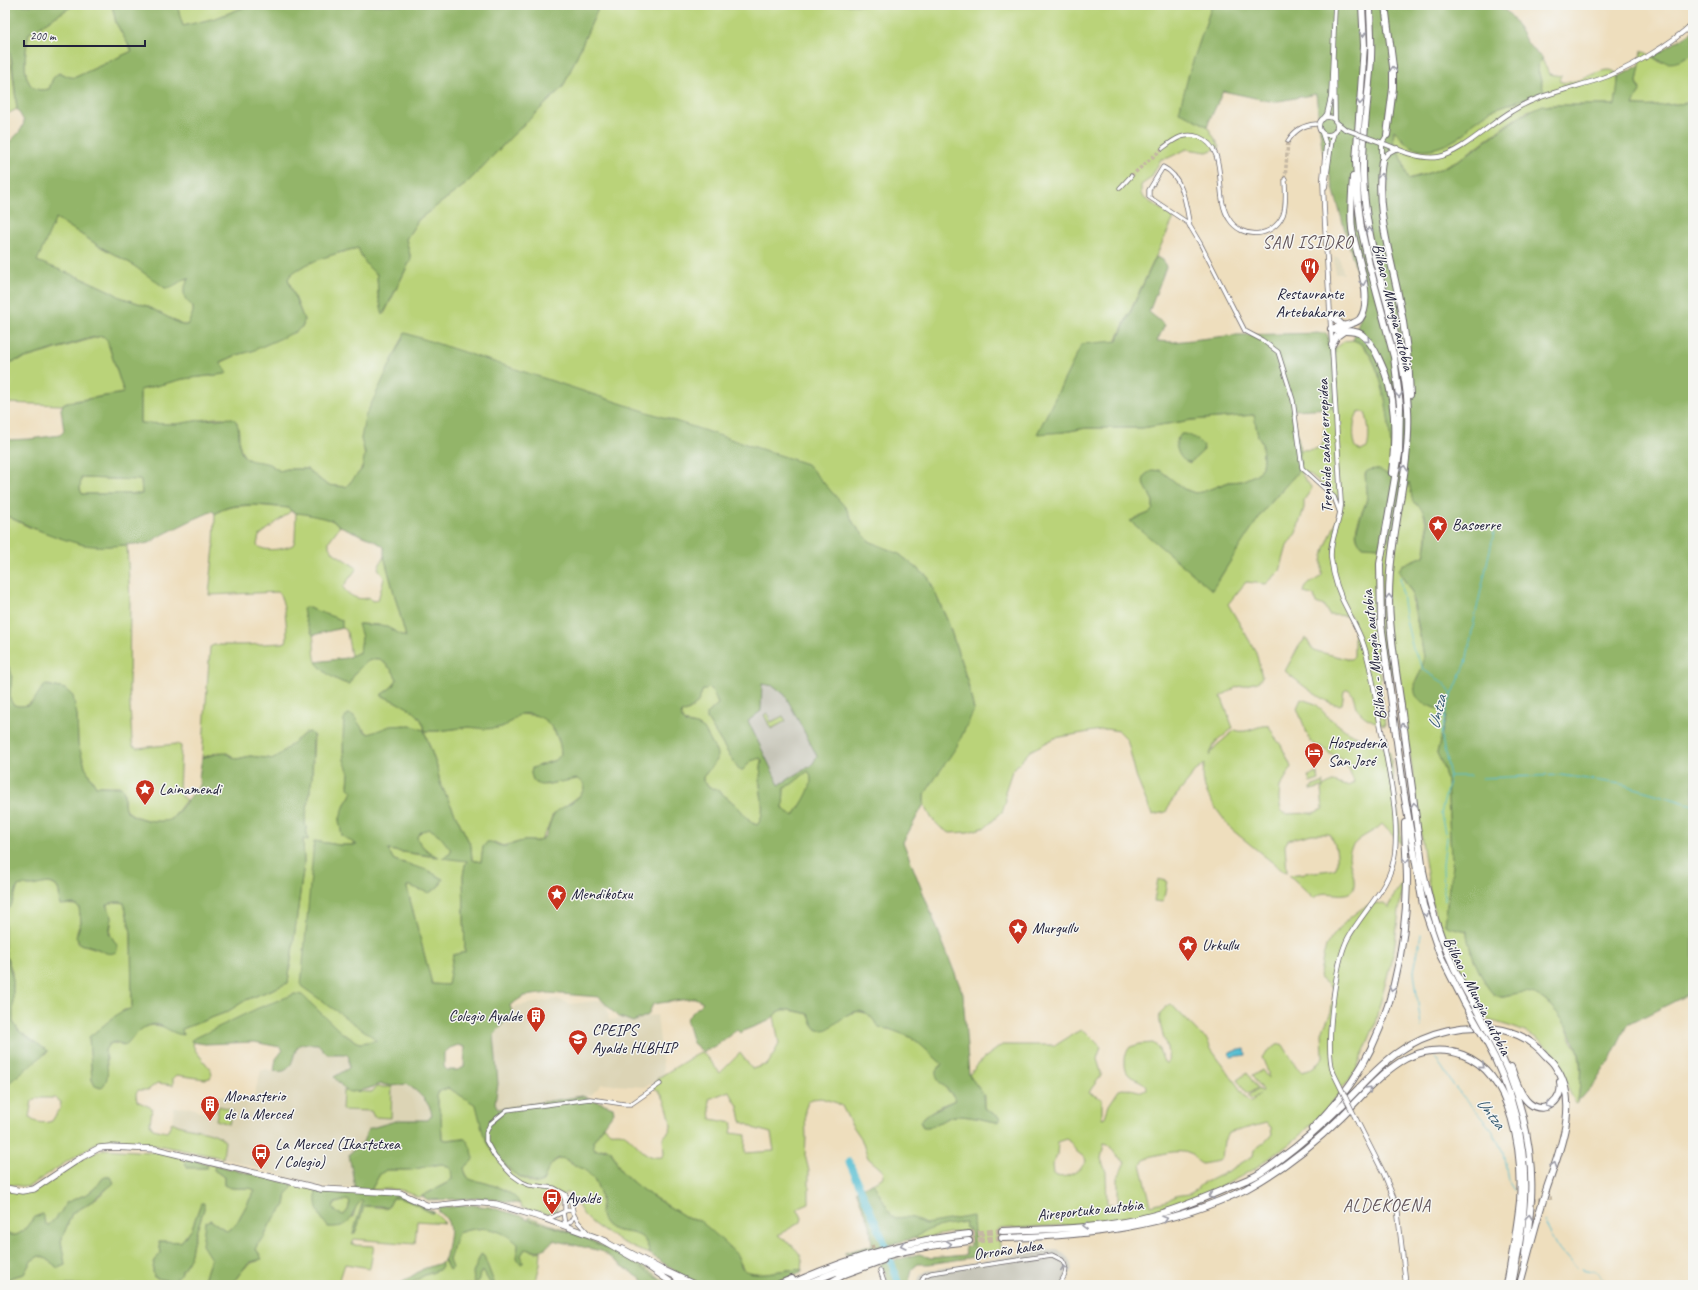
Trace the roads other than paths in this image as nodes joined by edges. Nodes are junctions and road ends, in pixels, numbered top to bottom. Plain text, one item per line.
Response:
1 (1335, 5) edge
2 (1362, 5) edge
3 (1370, 5) edge
4 (1385, 5) edge
5 (1693, 23) edge
6 (1333, 52) junction
7 (1323, 119) junction
8 (1335, 121) junction
9 (1316, 124) dead end
10 (1345, 129) junction
11 (1335, 132) junction
12 (1322, 133) junction
13 (1387, 135) junction
14 (1288, 141) tunnel mouth
15 (1381, 142) junction
16 (1163, 148) tunnel mouth
17 (1397, 148) junction
18 (1356, 161) junction
19 (1382, 161) junction
20 (1131, 176) tunnel mouth
21 (1285, 178) tunnel mouth
22 (1120, 188) dead end
23 (1323, 195) junction
24 (1190, 227) junction
25 (1330, 314) junction
26 (1343, 328) junction
27 (1331, 329) junction
28 (1332, 345) junction
29 (1408, 408) junction
30 (1389, 507) junction
31 (1341, 514) junction
32 (1404, 793) junction
33 (1488, 1037) junction
34 (1500, 1052) junction
35 (1550, 1061) junction
36 (660, 1084) dead end
37 (1340, 1107) junction
38 (1246, 1179) junction
39 (5, 1188) edge
40 (562, 1192) junction
41 (1214, 1202) junction
42 (564, 1211) junction
43 (573, 1213) junction
44 (547, 1219) junction
45 (565, 1225) junction
46 (1002, 1231) tunnel mouth
47 (969, 1234) tunnel mouth
48 (590, 1235) junction
49 (1002, 1238) tunnel mouth
50 (602, 1240) junction
51 (969, 1241) tunnel mouth
52 (924, 1247) junction
53 (856, 1257) junction
54 (663, 1270) junction
55 (880, 1270) dead end
56 (1520, 1284) edge
57 (674, 1285) edge
58 (686, 1285) edge
59 (695, 1285) edge
60 (777, 1285) edge
61 (788, 1285) edge
62 (804, 1285) edge
63 (826, 1285) edge
64 (884, 1285) edge
65 (920, 1285) edge
66 (1058, 1285) edge
67 (1406, 1285) edge
68 (1507, 1285) edge
69 (1512, 1285) edge

1 - 6 street
2 -> 18 highway, Bilbao - Mungia autobia
29 -> 3 highway, Bilbao - Mungia autobia
13 -> 4 highway
5 - 17 street
6 - 7 street
6 - 8 street
7 - 8 street
7 - 12 street
8 - 10 street
8 - 11 street
9 - 14 street
10 - 11 street
10 - 15 street, bridge
11 - 12 street
11 - 23 street
12 - 23 street
13 - 15 street
13 - 17 street
15 - 17 street
15 - 19 street
16 - 21 street
17 - 19 street
18 -> 26 highway
18 -> 30 highway, Bilbao - Mungia autobia
29 -> 19 highway
20 - 22 street
23 - 25 street
24 - 24 street
24 - 31 street
25 - 26 highway
25 - 27 street, Trenbide zahar errepidea
26 - 27 highway
26 - 28 highway
26 -> 30 highway
27 - 28 street, Trenbide zahar errepidea
28 - 31 street, Trenbide zahar errepidea
33 -> 29 highway, Bilbao - Mungia autobia, bridge
30 - 32 highway, Bilbao - Mungia autobia
31 - 67 street, Trenbide zahar errepidea, bridge
32 -> 33 highway, Bilbao - Mungia autobia, bridge
32 -> 38 highway
33 - 34 highway, Bilbao - Mungia autobia
33 - 69 highway, Bilbao - Mungia autobia
35 -> 34 highway
56 -> 34 highway, Bilbao - Mungia autobia
35 - 37 highway
56 -> 35 highway
36 - 40 street
37 - 38 highway
37 - 41 highway
38 -> 46 highway, Aireportuko autobia
39 - 44 main road
40 - 42 street
40 - 43 street
49 -> 41 highway, Aireportuko autobia
41 -> 68 highway
42 - 43 street
42 - 44 street
42 - 45 street
43 - 45 street
43 - 48 street
44 - 45 main road
45 - 48 main road
47 -> 53 highway
48 - 50 main road
50 - 54 main road
50 - 57 main road
52 -> 51 highway
52 - 62 highway
52 - 63 highway
53 - 60 highway
53 - 61 highway
54 - 58 main road
54 - 59 highway
55 - 64 street
66 -> 65 street, Orroño kalea

